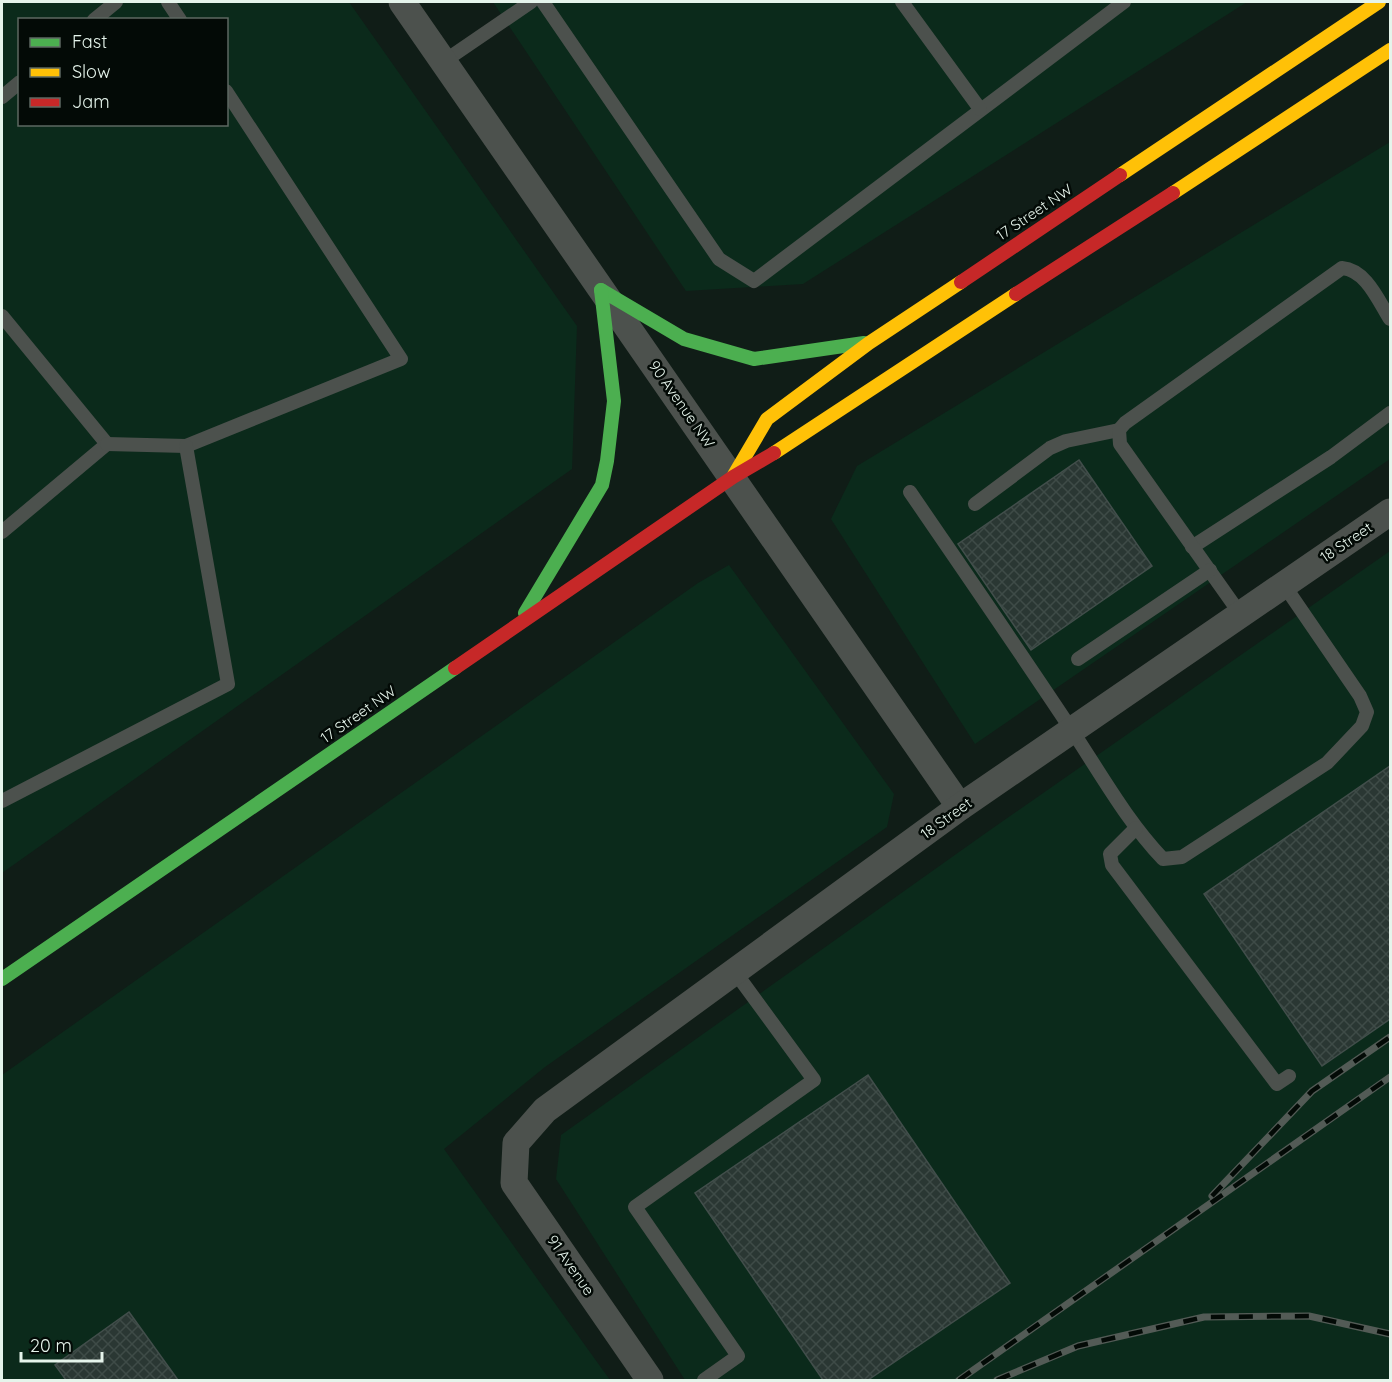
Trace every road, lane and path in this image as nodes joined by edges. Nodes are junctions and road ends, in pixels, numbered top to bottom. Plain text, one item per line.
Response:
1 (116, 2) edge
2 (168, 2) edge
3 (402, 2) edge
4 (531, 2) edge
5 (543, 2) edge
6 (902, 2) edge
7 (1124, 2) edge
8 (1379, 2) edge
9 (96, 18) edge
10 (179, 18) edge
11 (1390, 50) edge
12 (443, 62) junction
13 (18, 84) edge
14 (228, 93) edge
15 (2, 96) edge
16 (980, 109) junction
17 (601, 290) junction
18 (2, 316) edge
19 (1390, 319) edge
20 (869, 343) junction
21 (1390, 413) edge
22 (1119, 430) junction
23 (107, 444) junction
24 (186, 446) junction
25 (733, 477) junction
26 (910, 492) dead end
27 (975, 504) dead end
28 (1390, 512) edge
29 (2, 532) edge
30 (1192, 547) junction
31 (1210, 570) junction
32 (1284, 585) junction
33 (1241, 615) junction
34 (519, 623) junction
35 (1078, 659) dead end
36 (1072, 730) junction
37 (2, 801) edge
38 (960, 807) junction
39 (1136, 828) junction
40 (735, 972) junction
41 (2, 979) edge
42 (1289, 1076) dead end
43 (516, 1143) joint
44 (650, 1380) edge
45 (704, 1380) edge

1 - 9 lane
2 - 10 lane
3 - 12 street, 90 Avenue NW
4 - 12 lane
5 - 16 lane
6 - 16 lane
7 - 16 lane
8 - 20 main road, 17 Street NW
11 - 25 main road, 17 Street NW
12 - 17 street, 90 Avenue NW
13 - 15 lane
14 - 24 lane
17 - 20 main road
17 - 25 street, 90 Avenue NW
17 - 34 main road
18 - 23 lane
19 - 22 lane
20 - 25 main road, 17 Street NW
21 - 30 lane
22 - 27 lane
22 - 30 lane
23 - 24 lane
23 - 29 lane
24 - 37 lane
25 - 34 main road, 17 Street NW
25 - 38 street, 90 Avenue NW
26 - 36 lane
28 - 32 street, 18 Street
30 - 31 lane
31 - 33 lane
31 - 35 lane
32 - 33 street, 18 Street
32 - 39 lane
33 - 36 street, 18 Street
34 - 41 main road, 17 Street NW
36 - 38 street, 18 Street
36 - 39 lane
38 - 40 street, 18 Street
39 - 42 lane
40 - 43 street, 18 Street
40 - 45 lane
43 - 44 street, 91 Avenue

